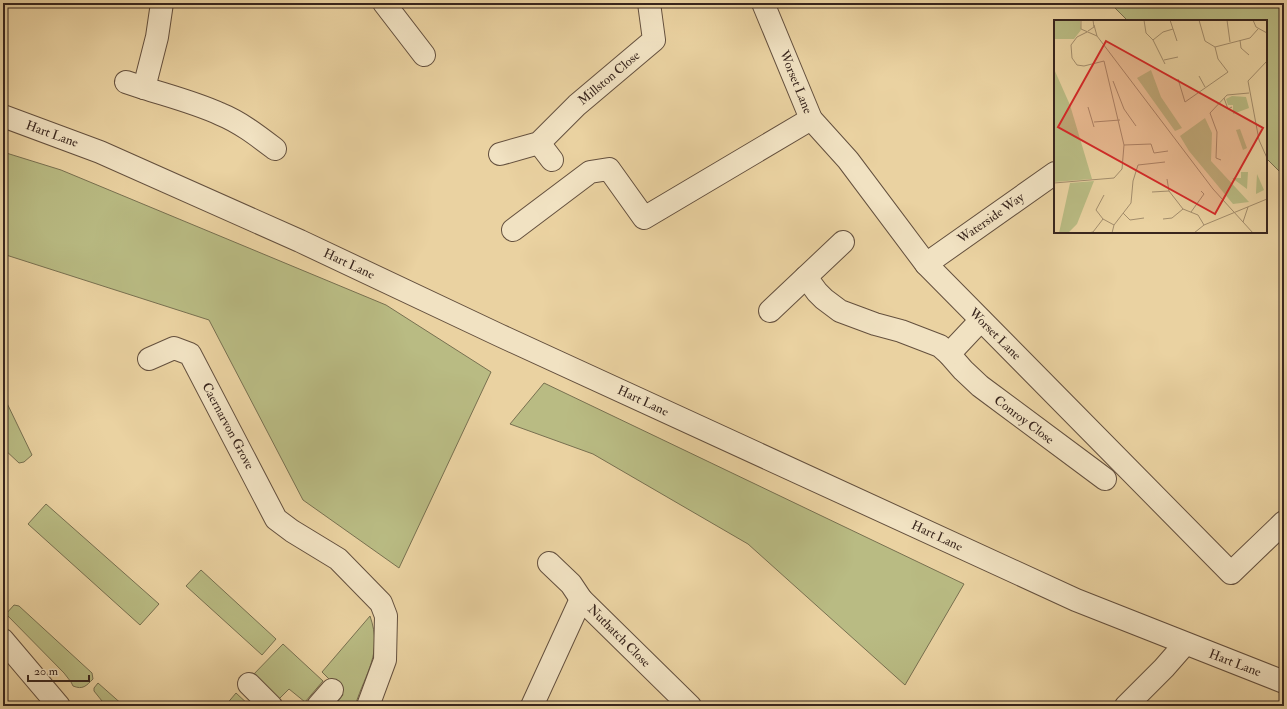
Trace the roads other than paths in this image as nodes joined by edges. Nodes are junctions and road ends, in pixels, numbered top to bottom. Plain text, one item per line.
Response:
1 (162, 3) edge
2 (384, 3) edge
3 (649, 3) edge
4 (763, 3) edge
5 (424, 55) dead end
6 (3, 116) edge
7 (811, 119) junction
8 (539, 143) junction
9 (275, 149) dead end
10 (500, 154) dead end
11 (552, 160) dead end
12 (1054, 174) edge
13 (514, 230) dead end
14 (843, 242) dead end
15 (926, 264) junction
16 (806, 277) junction
17 (770, 311) dead end
18 (981, 320) junction
19 (949, 354) junction
20 (149, 358) dead end
21 (1105, 479) dead end
22 (1284, 522) edge
23 (549, 563) dead end
24 (581, 599) junction
25 (3, 640) edge
26 (1185, 644) junction
27 (1284, 682) edge
28 (249, 684) dead end
29 (332, 690) dead end
30 (678, 702) edge
31 (59, 706) edge
32 (271, 706) edge
33 (318, 706) edge
34 (368, 706) edge
35 (532, 706) edge
36 (1126, 706) edge

1 - 9 street
2 - 5 street
3 - 8 street, Millston Close
4 - 7 street, Worset Lane
6 - 26 street, Hart Lane
7 - 13 street
7 - 15 street, Worset Lane
8 - 10 street, Millston Close
8 - 11 street
12 - 15 street, Waterside Way
14 - 16 street
15 - 18 street, Worset Lane
16 - 17 street
16 - 19 street, Conroy Close
18 - 19 street
18 - 22 street, Worset Lane
19 - 21 street, Conroy Close
20 - 34 street, Caernarvon Grove
23 - 24 street
24 - 30 street, Nuthatch Close
24 - 35 street, Nuthatch Close
25 - 31 street
26 - 27 street, Hart Lane
26 - 36 street
28 - 32 street
29 - 33 street

